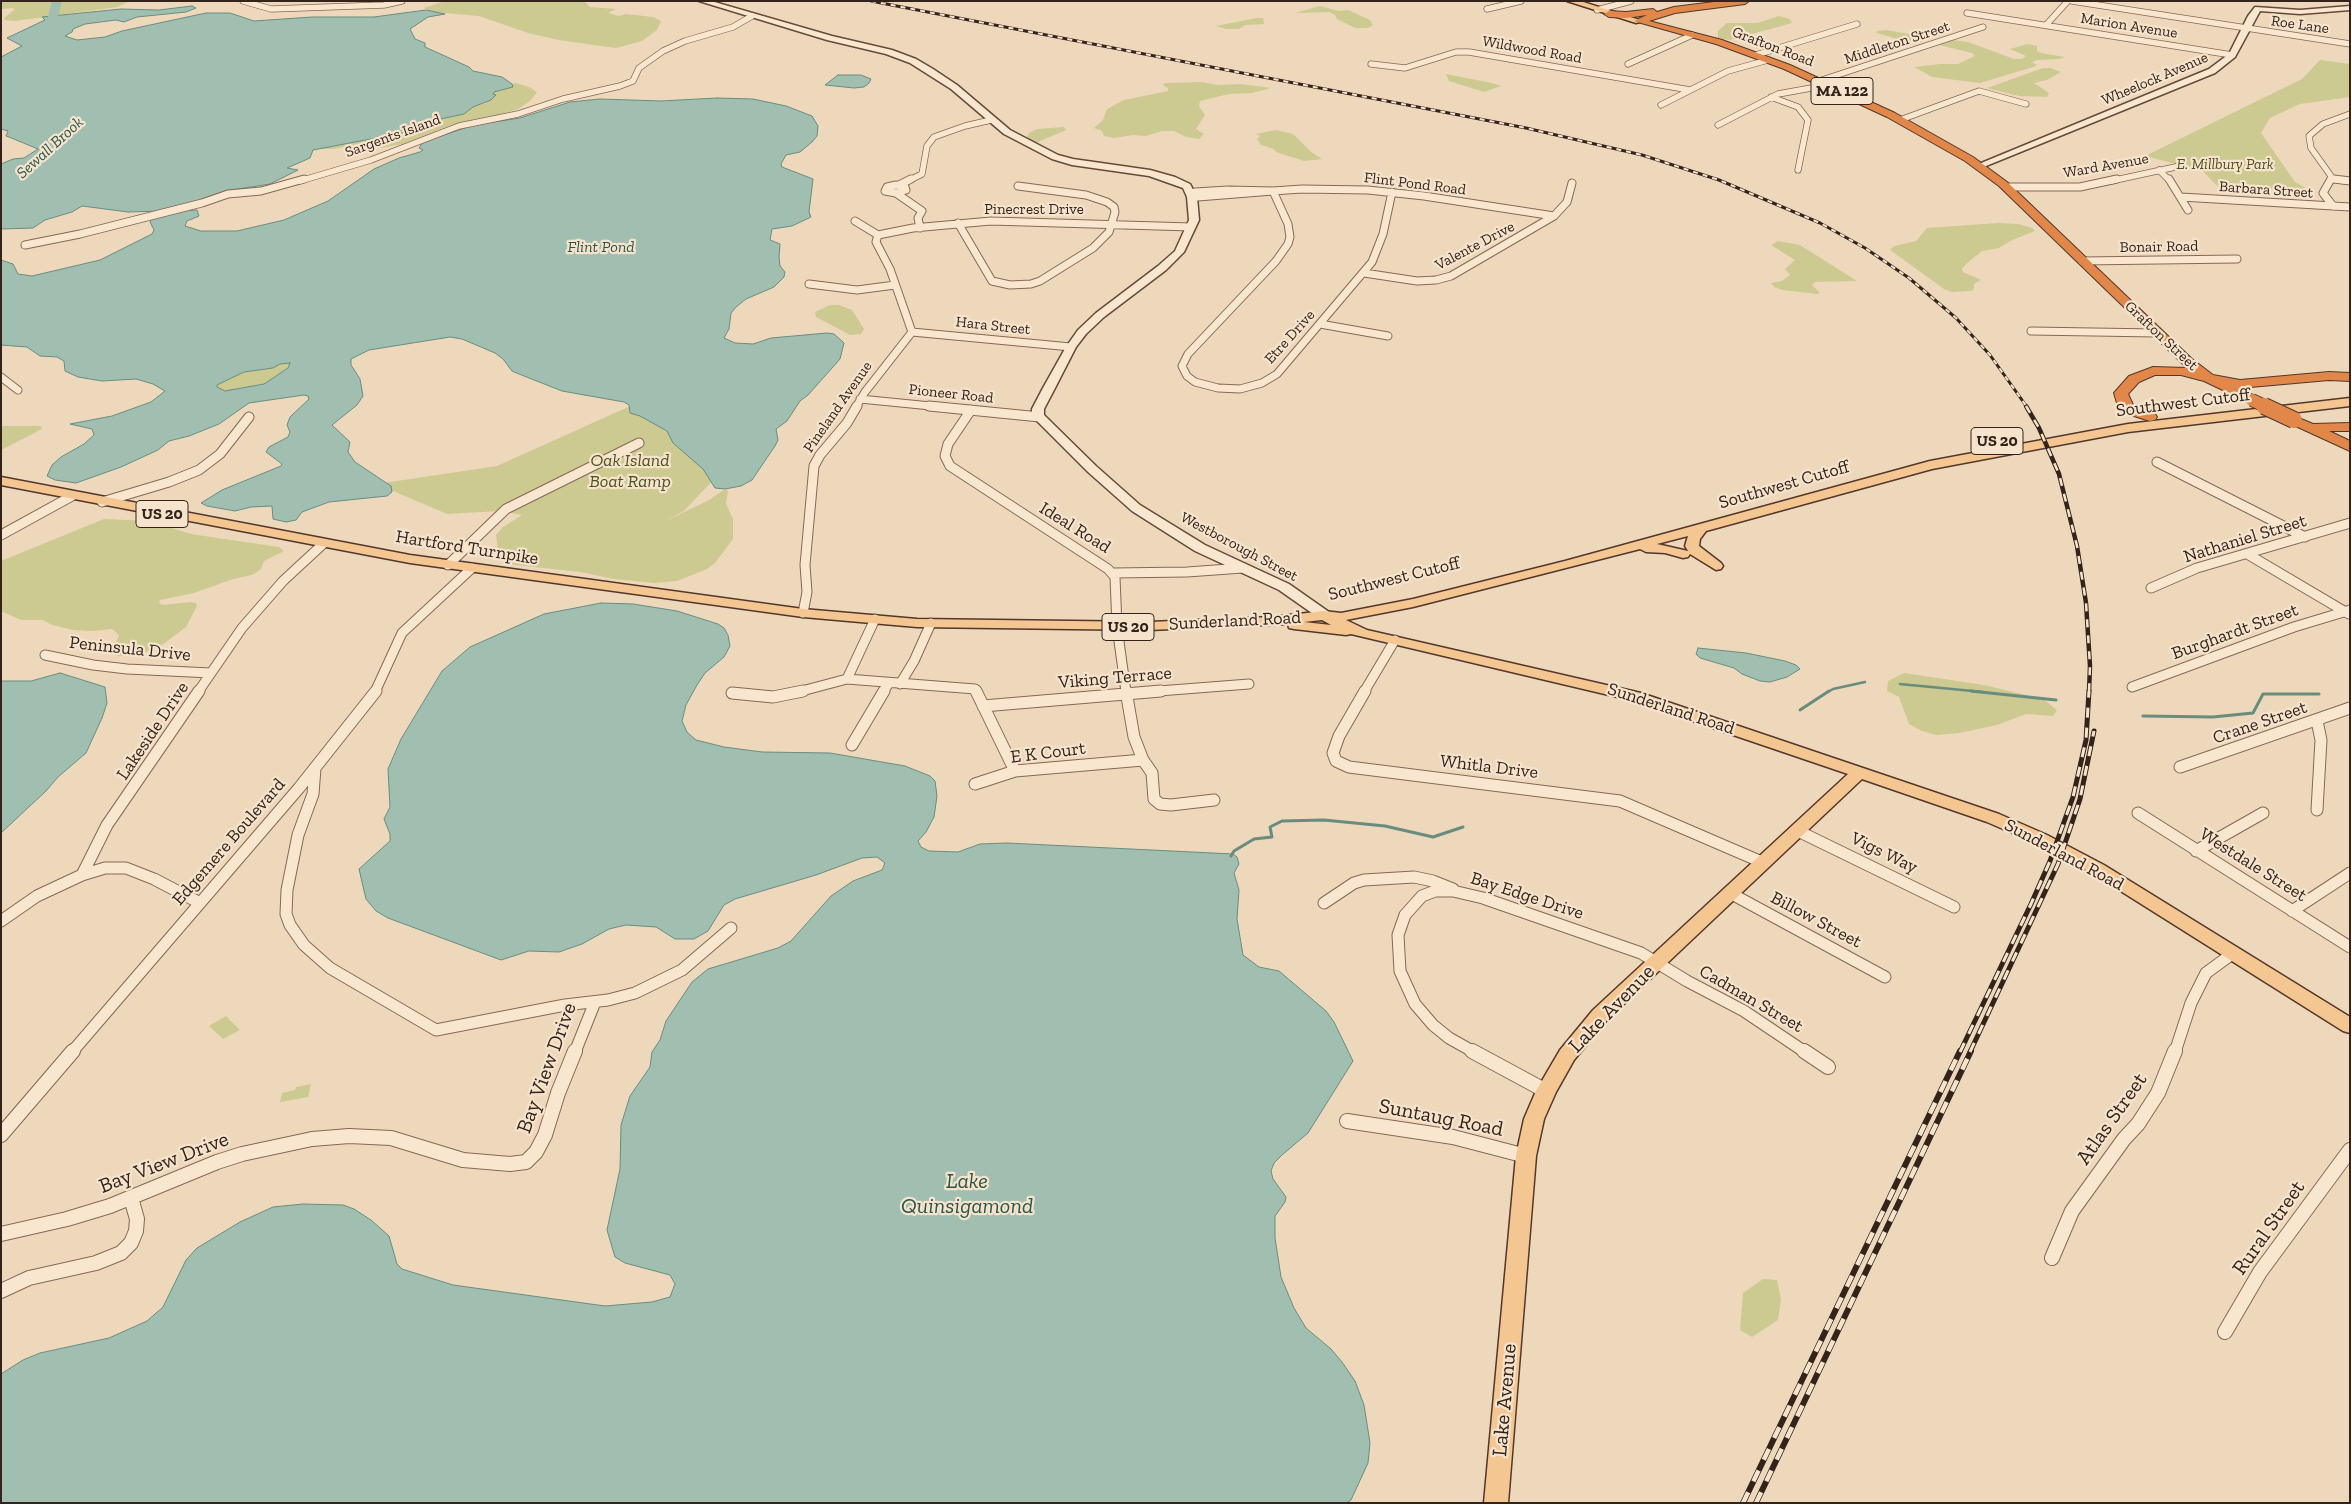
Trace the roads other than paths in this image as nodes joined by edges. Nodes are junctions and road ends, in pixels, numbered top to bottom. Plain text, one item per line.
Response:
1 (243, 1) edge
2 (402, 1) edge
3 (702, 1) edge
4 (1521, 1) edge
5 (1571, 1) edge
6 (1631, 1) edge
7 (1730, 1) edge
8 (1745, 1) edge
9 (2068, 1) edge
10 (2072, 1) edge
11 (2350, 8) edge
12 (1487, 9) dead end
13 (1597, 10) junction
14 (1659, 11) junction
15 (1968, 13) dead end
16 (1609, 14) junction
17 (752, 16) junction
18 (1639, 22) junction
19 (1857, 24) dead end
20 (2046, 25) junction
21 (1983, 27) dead end
22 (2246, 29) junction
23 (1692, 35) junction
24 (2350, 44) edge
25 (1756, 55) junction
26 (2232, 55) junction
27 (1768, 60) junction
28 (1371, 64) dead end
29 (1628, 64) dead end
30 (1824, 83) junction
31 (1690, 90) junction
32 (1770, 96) junction
33 (2026, 104) dead end
34 (1661, 105) dead end
35 (2350, 114) edge
36 (1900, 120) junction
37 (992, 121) junction
38 (1718, 125) dead end
39 (1978, 166) junction
40 (2180, 166) dead end
41 (1798, 170) dead end
42 (2160, 170) junction
43 (2331, 179) junction
44 (2350, 181) edge
45 (1572, 183) dead end
46 (899, 185) junction
47 (1018, 186) dead end
48 (2006, 187) junction
49 (1273, 191) junction
50 (1392, 192) junction
51 (896, 193) junction
52 (1192, 195) junction
53 (2181, 197) junction
54 (2024, 205) joint
55 (2333, 206) junction
56 (2350, 207) edge
57 (2188, 210) dead end
58 (1554, 216) junction
59 (855, 221) dead end
60 (958, 224) junction
61 (1111, 224) junction
62 (1192, 227) junction
63 (920, 228) junction
64 (878, 235) junction
65 (24, 245) dead end
66 (2237, 259) dead end
67 (2082, 261) junction
68 (1364, 273) junction
69 (809, 284) dead end
70 (895, 285) junction
71 (1320, 324) junction
72 (2031, 331) dead end
73 (912, 332) junction
74 (2156, 333) junction
75 (1388, 336) dead end
76 (1071, 347) junction
77 (2178, 355) junction
78 (1, 378) edge
79 (2208, 378) junction
80 (2350, 378) edge
81 (18, 390) dead end
82 (2350, 395) edge
83 (2246, 397) junction
84 (860, 399) junction
85 (2350, 402) edge
86 (971, 410) junction
87 (249, 417) dead end
88 (1040, 417) junction
89 (2150, 417) junction
90 (2120, 422) junction
91 (2344, 436) edge
92 (639, 443) dead end
93 (2157, 462) dead end
94 (1, 481) edge
95 (72, 496) junction
96 (102, 502) junction
97 (2350, 524) edge
98 (1702, 527) junction
99 (1, 535) edge
100 (2305, 537) junction
101 (323, 544) junction
102 (1684, 554) dead end
103 (2249, 555) junction
104 (1582, 561) junction
105 (448, 565) junction
106 (1716, 566) dead end
107 (472, 568) junction
108 (1243, 568) junction
109 (1113, 573) junction
110 (2150, 588) dead end
111 (1389, 608) junction
112 (2349, 612) edge
113 (803, 613) junction
114 (1324, 615) junction
115 (875, 619) junction
116 (1272, 621) junction
117 (931, 623) junction
118 (1117, 627) junction
119 (1362, 632) junction
120 (1395, 640) junction
121 (45, 655) dead end
122 (211, 673) junction
123 (847, 679) junction
124 (889, 683) junction
125 (900, 684) junction
126 (1250, 684) dead end
127 (2132, 686) dead end
128 (1127, 693) junction
129 (732, 694) dead end
130 (983, 706) junction
131 (2350, 708) edge
132 (2317, 721) junction
133 (852, 745) dead end
134 (1142, 760) junction
135 (316, 767) junction
136 (2180, 767) dead end
137 (1015, 771) junction
138 (1860, 772) junction
139 (974, 784) dead end
140 (1214, 800) dead end
141 (2317, 810) dead end
142 (2138, 813) dead end
143 (2263, 813) dead end
144 (1798, 830) junction
145 (2196, 850) junction
146 (1764, 863) junction
147 (2350, 873) edge
148 (82, 875) junction
149 (1730, 893) junction
150 (1466, 894) junction
151 (200, 903) junction
152 (1324, 904) dead end
153 (1954, 907) dead end
154 (2292, 911) junction
155 (1, 921) edge
156 (731, 928) dead end
157 (2350, 947) edge
158 (2232, 954) junction
159 (1654, 963) junction
160 (1885, 977) dead end
161 (595, 1002) junction
162 (2350, 1026) edge
163 (1828, 1067) dead end
164 (1546, 1090) junction
165 (1348, 1121) dead end
166 (1, 1135) edge
167 (2350, 1150) edge
168 (1526, 1156) junction
169 (131, 1198) junction
170 (1, 1234) edge
171 (2052, 1258) dead end
172 (1, 1290) edge
173 (2225, 1332) dead end
174 (1496, 1503) edge

1 - 2 street
3 - 17 street
4 - 12 street
5 - 13 main road, Grafton Road / MA 122
6 - 13 street
7 - 14 highway
8 - 18 highway
9 - 20 street
10 - 22 street, Roe Lane
11 - 22 street, Wheelock Avenue
13 - 16 main road, Grafton Road / MA 122
14 - 16 highway
14 - 18 highway
15 - 20 street, Marion Avenue
16 - 18 main road, Grafton Road / MA 122
17 - 37 street
17 - 65 street, Sargents Island
18 - 23 highway, Grafton Road / MA 122
19 - 25 street
20 - 26 street, Marion Avenue
21 - 30 street, Middleton Street
22 - 24 street, Roe Lane
22 - 26 street, Wheelock Avenue
23 - 25 highway, Grafton Road / MA 122
23 - 29 street
25 - 27 highway, Grafton Road / MA 122
26 - 39 street, Wheelock Avenue
27 - 30 highway, Grafton Road / MA 122
27 - 31 street
28 - 31 street, Wildwood Road
30 - 32 street, Middleton Street
30 - 36 highway, Grafton Road / MA 122
31 - 34 street
32 - 38 street, Middleton Street
32 - 41 street
33 - 36 street
35 - 43 street
36 - 39 highway, Grafton Road / MA 122
37 - 46 street
37 - 52 street
39 - 48 highway, Grafton Road / MA 122
40 - 42 street, Ward Avenue
42 - 48 street, Ward Avenue
42 - 53 street
43 - 44 street
43 - 55 street
45 - 58 street, Valente Drive
46 - 51 street
46 - 51 street
47 - 61 street
48 - 54 highway, Grafton Road / MA 122
49 - 50 street, Flint Pond Road
49 - 52 street, Flint Pond Road
49 - 71 street, Etre Drive
50 - 58 street, Flint Pond Road
50 - 68 street, Etre Drive
51 - 63 street
52 - 62 street
53 - 55 street, Barbara Street
53 - 57 street
54 - 67 highway, Grafton Street / MA 122
55 - 56 street, Barbara Street
58 - 68 street, Valente Drive
59 - 64 street
60 - 61 street, Pinecrest Drive
60 - 61 street
60 - 63 street, Pinecrest Drive
61 - 62 street, Pinecrest Drive
62 - 76 street
63 - 64 street, Pinecrest Drive
64 - 70 street
66 - 67 street, Bonair Road
67 - 74 highway, Grafton Street / MA 122
68 - 71 street, Etre Drive
69 - 70 street
70 - 73 street
71 - 75 street
72 - 74 street
73 - 76 street, Hara Street
73 - 84 street, Pineland Avenue
74 - 77 highway, Grafton Street / MA 122
76 - 88 street
77 - 79 highway, Grafton Street / MA 122
77 - 90 highway
78 - 81 street
79 - 80 highway
79 - 83 highway, Grafton Street / MA 122
79 - 89 highway
80 - 83 highway
82 - 89 main road, Southwest Cutoff / US 20
83 - 91 highway, Grafton Street / MA 122, bridge
84 - 86 street, Pioneer Road
84 - 113 street, Pineland Avenue
85 - 98 main road, Southwest Cutoff / US 20
86 - 88 street, Pioneer Road
86 - 109 street, Ideal Road
87 - 96 street
88 - 108 street, Westborough Street
89 - 90 main road, Southwest Cutoff / US 20
90 - 114 main road, Southwest Cutoff / US 20
92 - 105 street
93 - 100 street
94 - 95 main road, Hartford Turnpike / US 20
95 - 96 main road, Hartford Turnpike / US 20
95 - 99 street
96 - 101 main road, Hartford Turnpike / US 20
97 - 100 street, Nathaniel Street
98 - 104 main road, Southwest Cutoff / US 20
98 - 106 main road
100 - 103 street, Nathaniel Street
101 - 105 main road, Hartford Turnpike / US 20
101 - 122 street, Lakeside Drive
102 - 104 main road
103 - 110 street, Nathaniel Street
103 - 112 street
104 - 111 main road, Southwest Cutoff / US 20
105 - 107 main road, Hartford Turnpike / US 20
107 - 113 main road, Hartford Turnpike / US 20
107 - 135 street, Edgemere Boulevard
108 - 109 street
108 - 114 street, Westborough Street
109 - 118 street, Ideal Road
111 - 114 main road, Southwest Cutoff / US 20
111 - 120 main road
112 - 127 street, Burghardt Street
113 - 115 main road, Hartford Turnpike / US 20
114 - 116 main road, Sunderland Road / US 20
114 - 119 main road, Sunderland Road
115 - 117 main road, Hartford Turnpike / US 20
115 - 123 street
116 - 118 main road, Sunderland Road / US 20
116 - 119 main road
117 - 118 main road, Sunderland Road / US 20
117 - 125 street
118 - 128 street, Ideal Road
119 - 120 main road, Sunderland Road
120 - 138 main road, Sunderland Road
120 - 146 street, Whitla Drive
121 - 122 street, Peninsula Drive
122 - 148 street, Lakeside Drive
123 - 124 street
123 - 129 street
124 - 125 street
124 - 133 street
125 - 130 street
126 - 128 street, Viking Terrace
128 - 130 street, Viking Terrace
128 - 134 street, Ideal Road
130 - 137 street
131 - 132 street, Crane Street
132 - 136 street, Crane Street
132 - 141 street
134 - 137 street, E K Court
134 - 140 street, Ideal Road
135 - 151 street, Edgemere Boulevard
135 - 161 street, Bay View Drive
137 - 139 street, E K Court
138 - 144 main road, Lake Avenue
138 - 158 main road, Sunderland Road
142 - 145 street, Westdale Street
143 - 145 street
144 - 146 main road, Lake Avenue
144 - 153 street, Vigs Way
145 - 154 street, Westdale Street
146 - 149 main road, Lake Avenue
147 - 154 street
148 - 151 street
148 - 155 street
149 - 159 main road, Lake Avenue
149 - 160 street, Billow Street
150 - 152 street
150 - 159 street, Bay Edge Drive
150 - 164 street, Bay Edge Drive
151 - 166 street, Edgemere Boulevard
154 - 157 street, Westdale Street
156 - 161 street
158 - 162 main road, Sunderland Road
158 - 171 street, Atlas Street
159 - 163 street, Cadman Street
159 - 164 main road, Lake Avenue
161 - 169 street, Bay View Drive
164 - 168 main road, Lake Avenue
165 - 168 street, Suntaug Road
167 - 173 street, Rural Street
168 - 174 main road, Lake Avenue
169 - 170 street, Bay View Drive
169 - 172 street

